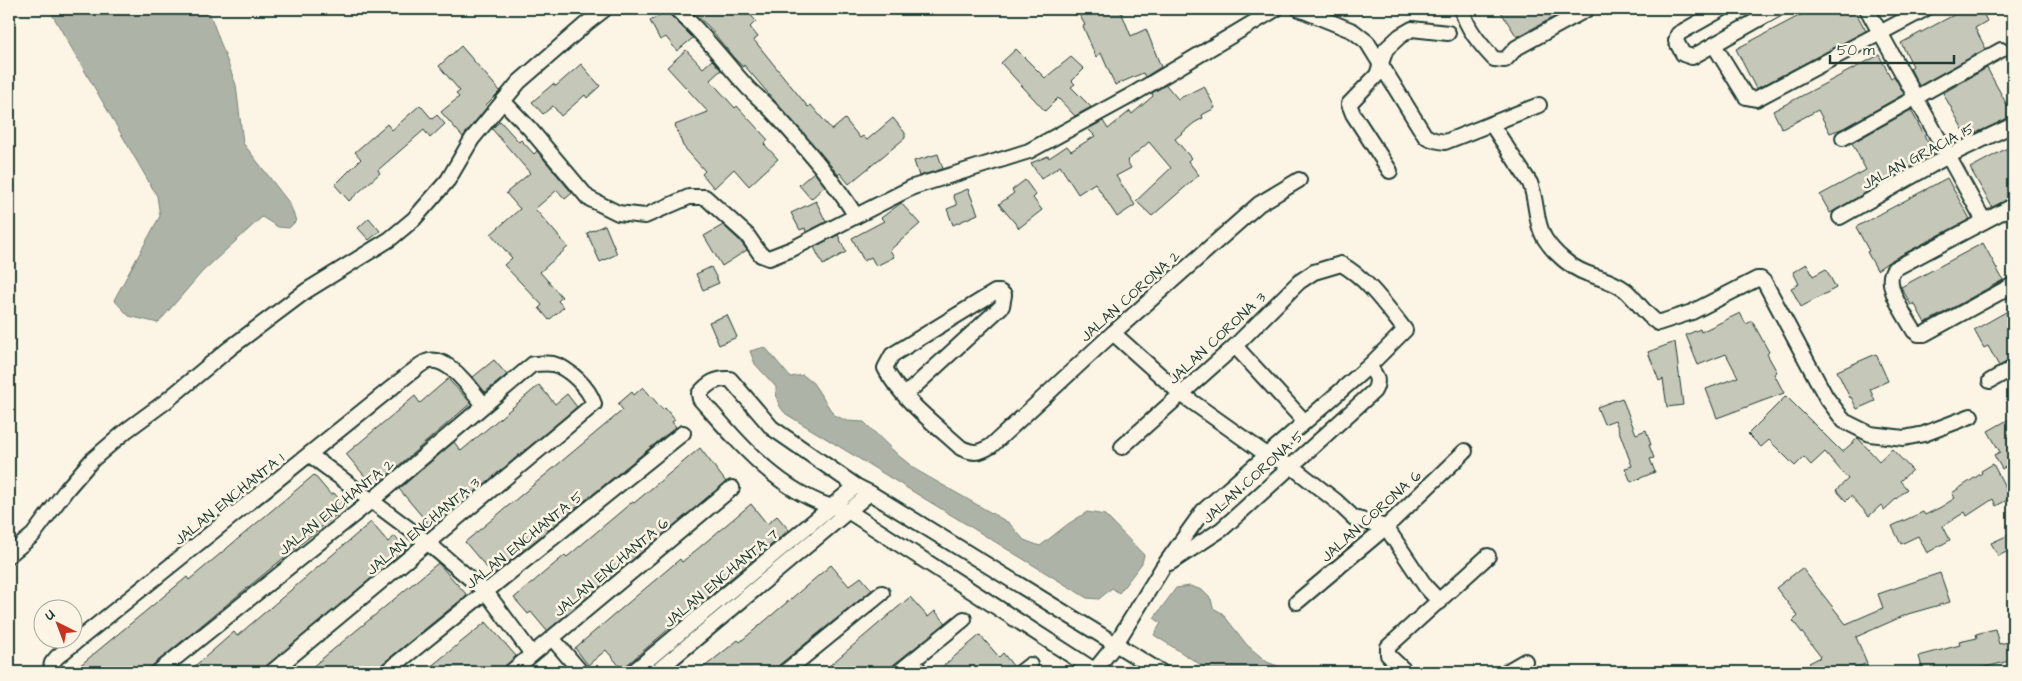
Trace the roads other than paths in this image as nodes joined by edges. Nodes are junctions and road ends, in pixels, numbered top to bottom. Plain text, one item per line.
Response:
1 (606, 9) edge
2 (676, 9) edge
3 (1276, 9) edge
4 (1299, 9) edge
5 (1462, 9) edge
6 (1587, 9) edge
7 (1722, 9) edge
8 (1777, 9) edge
9 (1867, 9) edge
10 (1926, 9) edge
11 (1880, 32) junction
12 (1448, 33) dead end
13 (1714, 46) junction
14 (2001, 50) dead end
15 (1380, 64) junction
16 (1916, 97) junction
17 (503, 101) junction
18 (1538, 105) dead end
19 (2013, 124) edge
20 (1492, 125) junction
21 (1843, 138) dead end
22 (1948, 156) junction
23 (1390, 171) dead end
24 (1299, 180) dead end
25 (2013, 206) edge
26 (856, 216) junction
27 (1840, 217) dead end
28 (1984, 221) junction
29 (1341, 264) joint
30 (2013, 285) edge
31 (1113, 333) junction
32 (1235, 346) junction
33 (1368, 366) junction
34 (2013, 368) edge
35 (1990, 381) dead end
36 (1181, 394) junction
37 (905, 396) junction
38 (594, 404) joint
39 (484, 405) junction
40 (1971, 416) dead end
41 (1304, 421) junction
42 (683, 433) dead end
43 (1122, 447) dead end
44 (1465, 451) dead end
45 (310, 455) junction
46 (1267, 455) junction
47 (1291, 466) junction
48 (856, 486) junction
49 (732, 488) dead end
50 (870, 493) junction
51 (371, 501) junction
52 (830, 508) junction
53 (848, 511) junction
54 (1386, 527) junction
55 (428, 543) junction
56 (9, 555) edge
57 (1488, 556) dead end
58 (1163, 567) junction
59 (486, 592) junction
60 (882, 593) dead end
61 (1297, 602) dead end
62 (1440, 602) junction
63 (964, 619) dead end
64 (552, 638) junction
65 (1115, 644) junction
66 (532, 654) junction
67 (1525, 661) dead end
68 (916, 667) edge
69 (51, 668) edge
70 (1095, 671) edge
71 (158, 672) edge
72 (272, 672) edge
73 (386, 672) edge
74 (511, 672) edge
75 (581, 672) edge
76 (634, 672) edge
77 (656, 672) edge
78 (785, 672) edge
79 (899, 672) edge
80 (1160, 672) edge
81 (1406, 672) edge
82 (1506, 672) edge

1 - 17 street
2 - 26 street
3 - 26 street
4 - 15 street
5 - 6 street
7 - 13 street
8 - 13 street
9 - 11 street
10 - 11 street
11 - 13 street
11 - 16 street
12 - 15 street
14 - 16 street
15 - 20 street
15 - 23 street
16 - 21 street
16 - 22 street
17 - 26 street
17 - 56 street
18 - 20 street
19 - 22 street, JALAN GRACIA 15
20 - 40 street
22 - 27 street, JALAN GRACIA 15
22 - 28 street
24 - 31 street, JALAN CORONA 2
25 - 28 street
28 - 30 street
29 - 32 street, JALAN CORONA 3
29 - 33 street, JALAN CORONA 5
31 - 36 street
31 - 37 street, JALAN CORONA 2
32 - 36 street, JALAN CORONA 3
32 - 41 street
33 - 41 street, JALAN CORONA 5
33 - 47 street, JALAN CORONA 5
34 - 35 street
36 - 43 street, JALAN CORONA 3
36 - 46 street
37 - 37 street
38 - 39 street, JALAN ENCHANTA 2
38 - 55 street, JALAN ENCHANTA 3
39 - 45 street, JALAN ENCHANTA 1
39 - 51 street, JALAN ENCHANTA 2
41 - 46 street, JALAN CORONA 5
42 - 59 street, JALAN ENCHANTA 5
44 - 54 street, JALAN CORONA 6
45 - 51 street
45 - 69 street, JALAN ENCHANTA 1
46 - 47 street
46 - 58 street, JALAN CORONA 5
47 - 54 street
47 - 58 street, JALAN CORONA 5
48 - 50 street
48 - 52 street, JALAN ENCHANTA 7
48 - 52 street
49 - 64 street, JALAN ENCHANTA 6
50 - 53 street, JALAN ENCHANTA 7
50 - 65 street
51 - 55 street
51 - 71 street, JALAN ENCHANTA 2
52 - 53 street
52 - 76 street, JALAN ENCHANTA 7
53 - 70 street
53 - 77 street, JALAN ENCHANTA 7
54 - 61 street, JALAN CORONA 6
54 - 62 street
55 - 59 street
55 - 72 street, JALAN ENCHANTA 3
57 - 62 street
58 - 65 street
59 - 66 street
59 - 73 street, JALAN ENCHANTA 5
60 - 78 street
62 - 81 street
63 - 68 street
64 - 66 street, JALAN ENCHANTA 6
64 - 75 street
65 - 70 street
65 - 80 street
66 - 74 street, JALAN ENCHANTA 6
67 - 82 street
68 - 79 street

